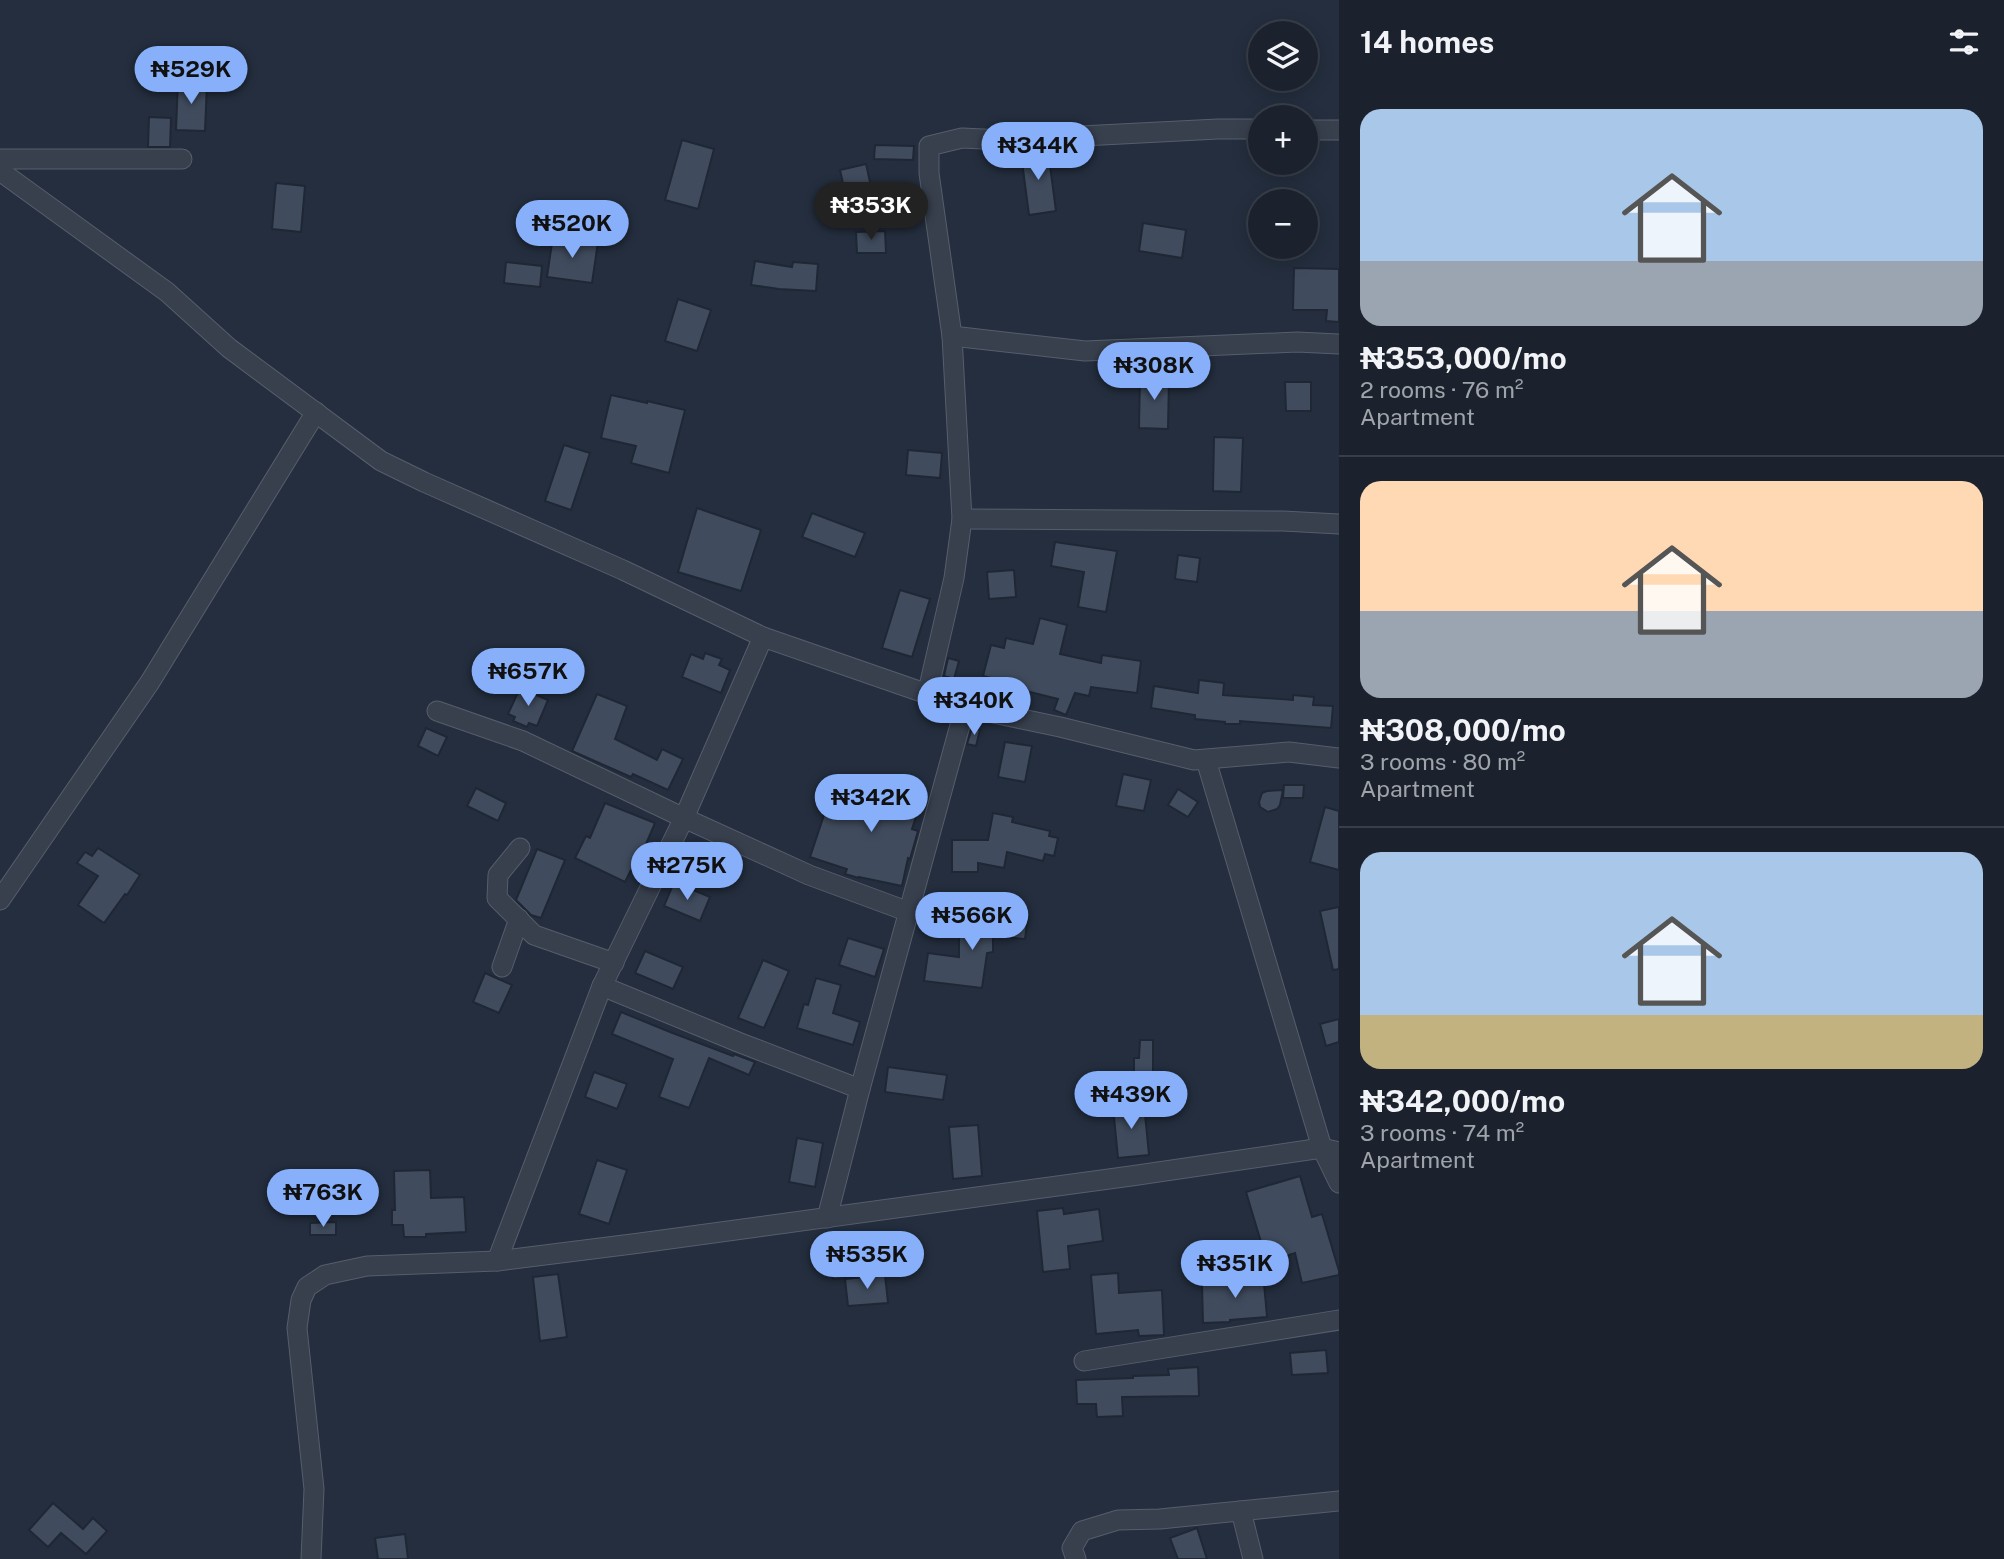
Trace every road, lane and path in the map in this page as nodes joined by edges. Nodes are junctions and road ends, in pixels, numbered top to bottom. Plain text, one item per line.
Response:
1 (1248, 129) edge
2 (1318, 130) edge
3 (1339, 130) edge
4 (0, 159) edge
5 (182, 159) dead end
6 (0, 171) edge
7 (952, 335) junction
8 (1339, 344) edge
9 (316, 412) junction
10 (962, 519) junction
11 (1339, 524) edge
12 (763, 637) junction
13 (927, 695) junction
14 (964, 707) junction
15 (437, 711) dead end
16 (1339, 758) edge
17 (1206, 760) junction
18 (684, 818) junction
19 (520, 848) dead end
20 (0, 900) edge
21 (909, 912) junction
22 (519, 919) junction
23 (614, 963) junction
24 (502, 967) dead end
25 (602, 986) junction
26 (860, 1088) junction
27 (1330, 1150) edge
28 (1339, 1182) edge
29 (827, 1218) junction
30 (497, 1261) junction
31 (1339, 1320) edge
32 (1084, 1361) dead end
33 (1339, 1501) edge
34 (1241, 1511) junction
35 (311, 1559) edge
36 (1076, 1559) edge
37 (1253, 1559) edge

1 - 7 street
2 - 3 street
4 - 5 street
6 - 9 street
7 - 8 street
7 - 10 street
9 - 12 street
9 - 20 street
10 - 11 street
10 - 13 street
12 - 13 street
12 - 18 street
13 - 14 street
14 - 17 street
14 - 21 street
15 - 18 street
16 - 17 street
17 - 27 street
18 - 21 street
18 - 23 street
19 - 22 street
21 - 26 street
22 - 23 street
22 - 24 street
23 - 25 street
25 - 26 street
25 - 30 street
26 - 29 street
27 - 28 street
27 - 29 street
29 - 30 street
30 - 35 street
31 - 32 street
33 - 34 street
34 - 36 street
34 - 37 street

